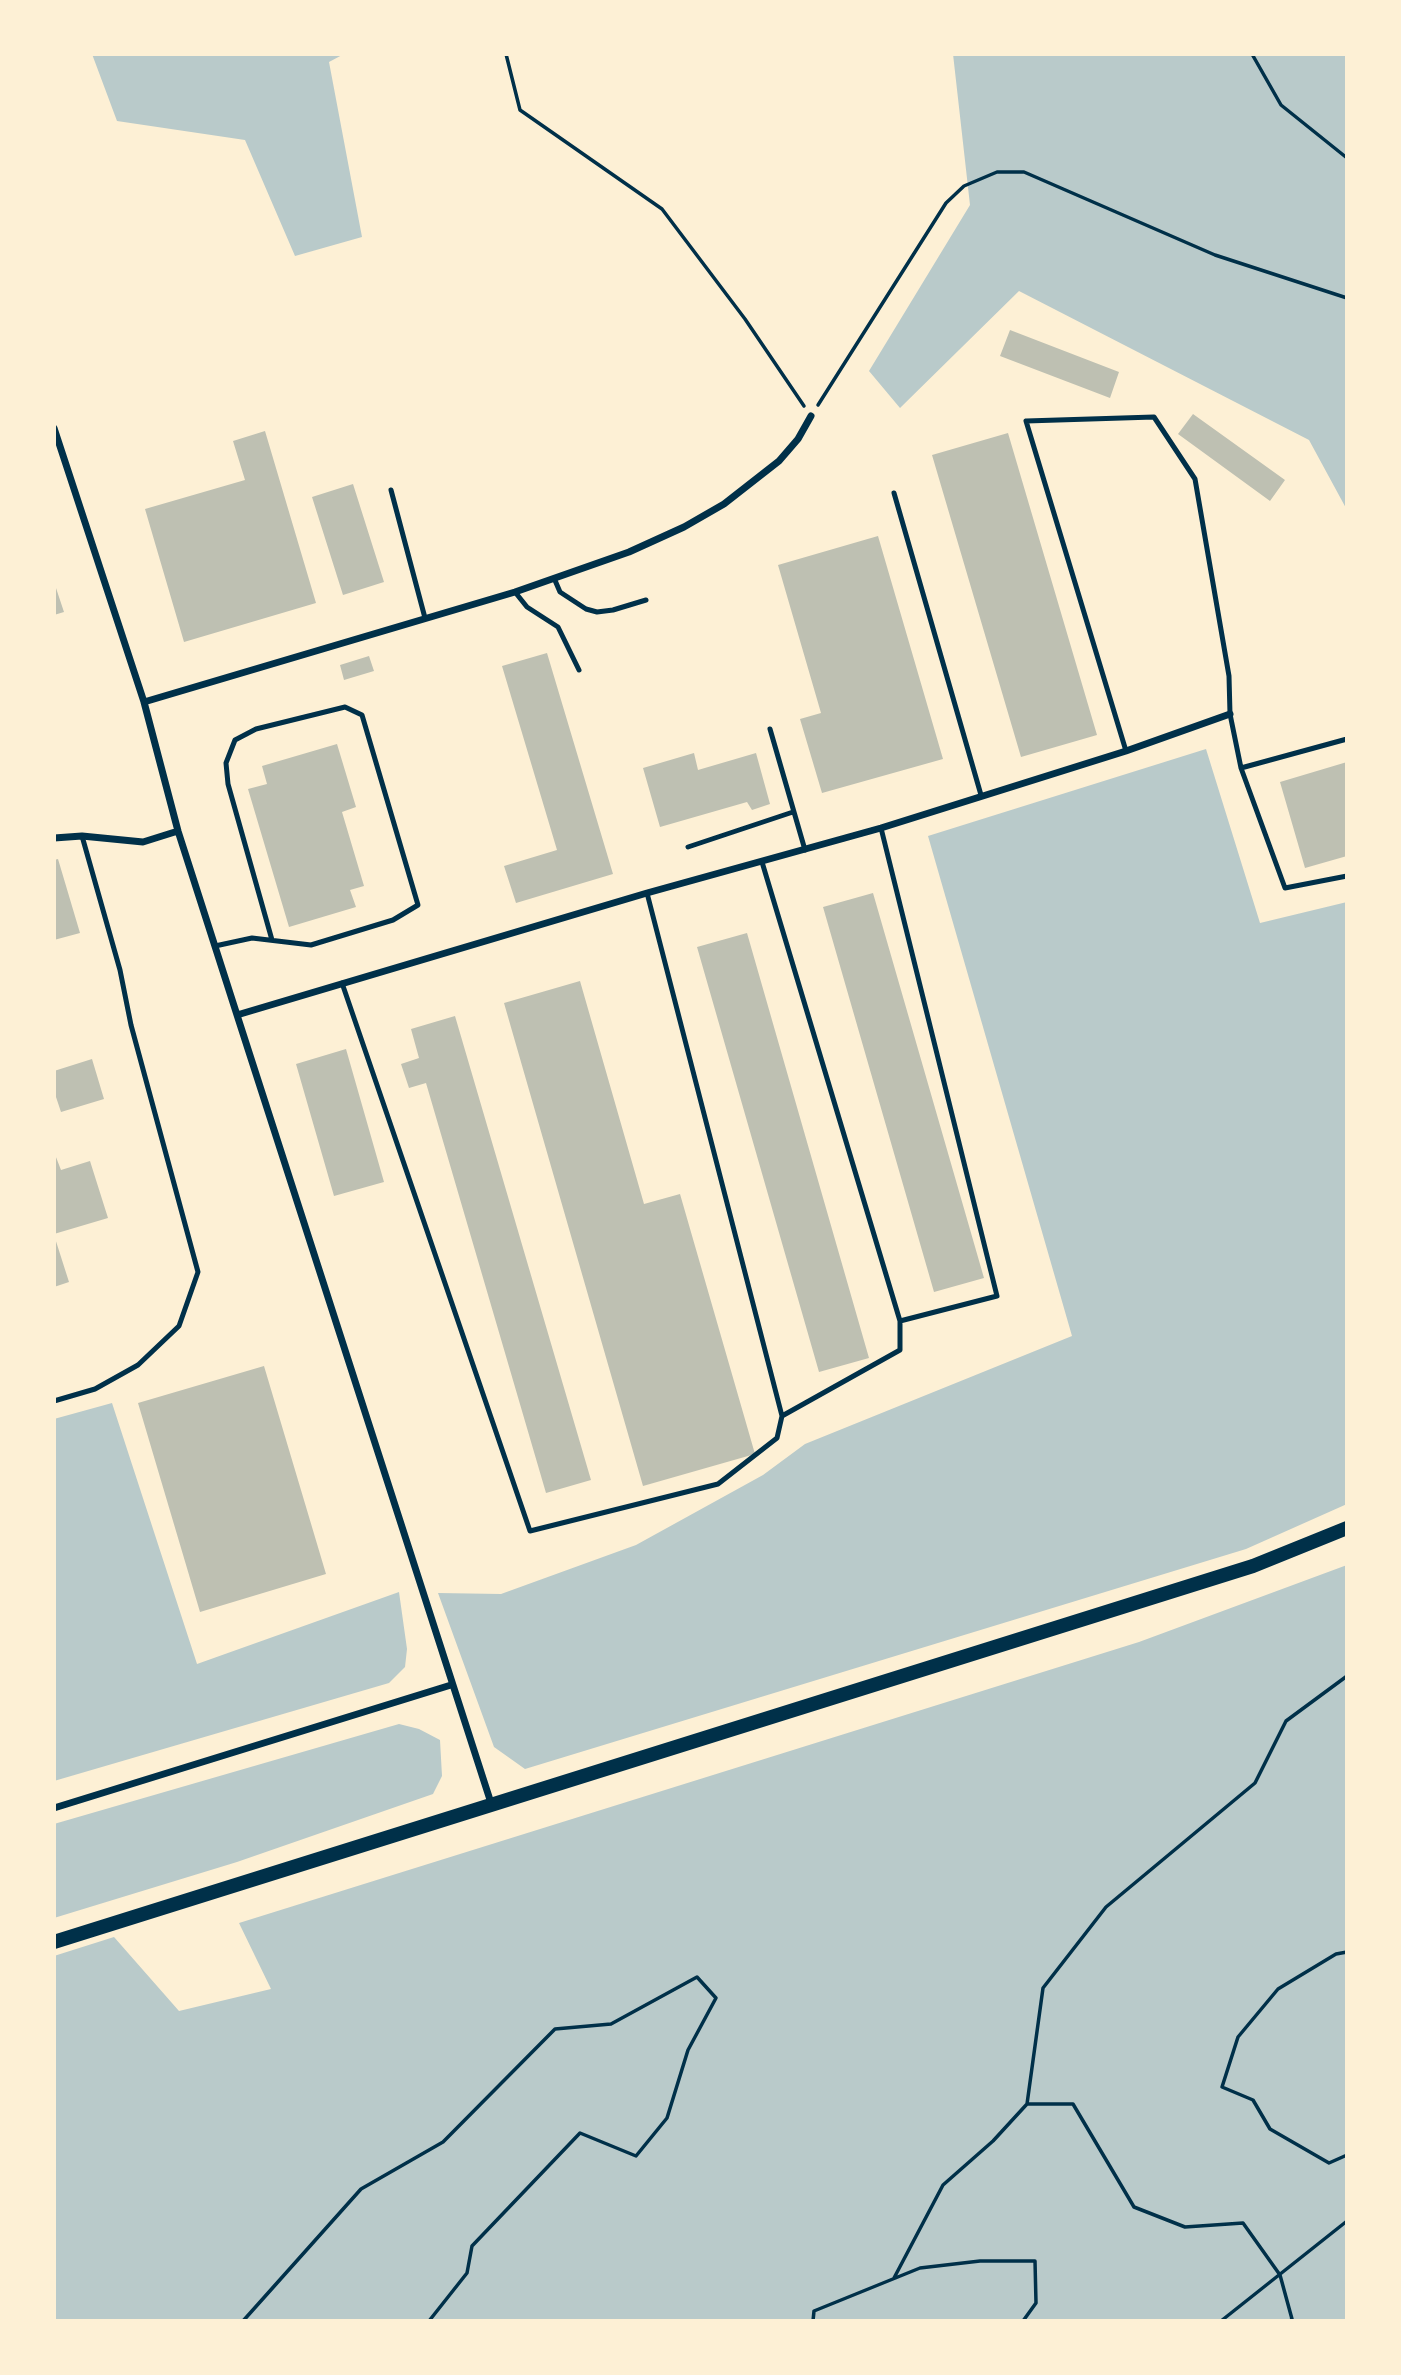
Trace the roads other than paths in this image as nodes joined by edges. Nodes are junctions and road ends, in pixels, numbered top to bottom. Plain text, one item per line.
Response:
1 (811, 416) road end
2 (54, 428) edge
3 (391, 490) dead end
4 (894, 493) dead end
5 (554, 578) junction
6 (515, 592) junction
7 (646, 600) dead end
8 (425, 618) junction
9 (579, 670) dead end
10 (144, 702) junction
11 (1230, 714) junction
12 (770, 729) dead end
13 (1347, 738) edge
14 (1126, 751) junction
15 (1241, 768) junction
16 (981, 796) junction
17 (793, 812) junction
18 (881, 828) junction
19 (178, 831) junction
20 (82, 836) junction
21 (54, 838) edge
22 (688, 847) dead end
23 (805, 850) junction
24 (762, 862) junction
25 (1347, 876) edge
26 (647, 893) junction
27 (272, 940) junction
28 (215, 946) junction
29 (342, 983) junction
30 (237, 1015) junction
31 (901, 1321) junction
32 (54, 1401) edge
33 (782, 1416) junction
34 (1347, 1528) edge
35 (452, 1685) junction
36 (493, 1807) junction
37 (54, 1808) edge
38 (54, 1942) edge

1 - 5 street
2 - 10 street
3 - 8 lane
4 - 16 lane
5 - 6 street
5 - 7 lane
6 - 8 street
6 - 9 lane
8 - 10 street
10 - 19 street
11 - 14 street
11 - 14 lane
11 - 15 lane
12 - 17 lane
13 - 15 lane
14 - 16 street
15 - 25 lane
16 - 18 street
17 - 22 lane
17 - 23 lane
18 - 23 street
18 - 31 lane
19 - 20 street
19 - 28 street
20 - 21 street
20 - 32 lane
23 - 24 street
24 - 26 street
24 - 31 lane
26 - 29 street
26 - 33 lane
27 - 27 lane
27 - 28 lane
28 - 30 street
29 - 30 street
29 - 33 lane
30 - 35 street
31 - 33 lane
34 - 36 main road
35 - 36 street
35 - 37 street
36 - 38 main road

